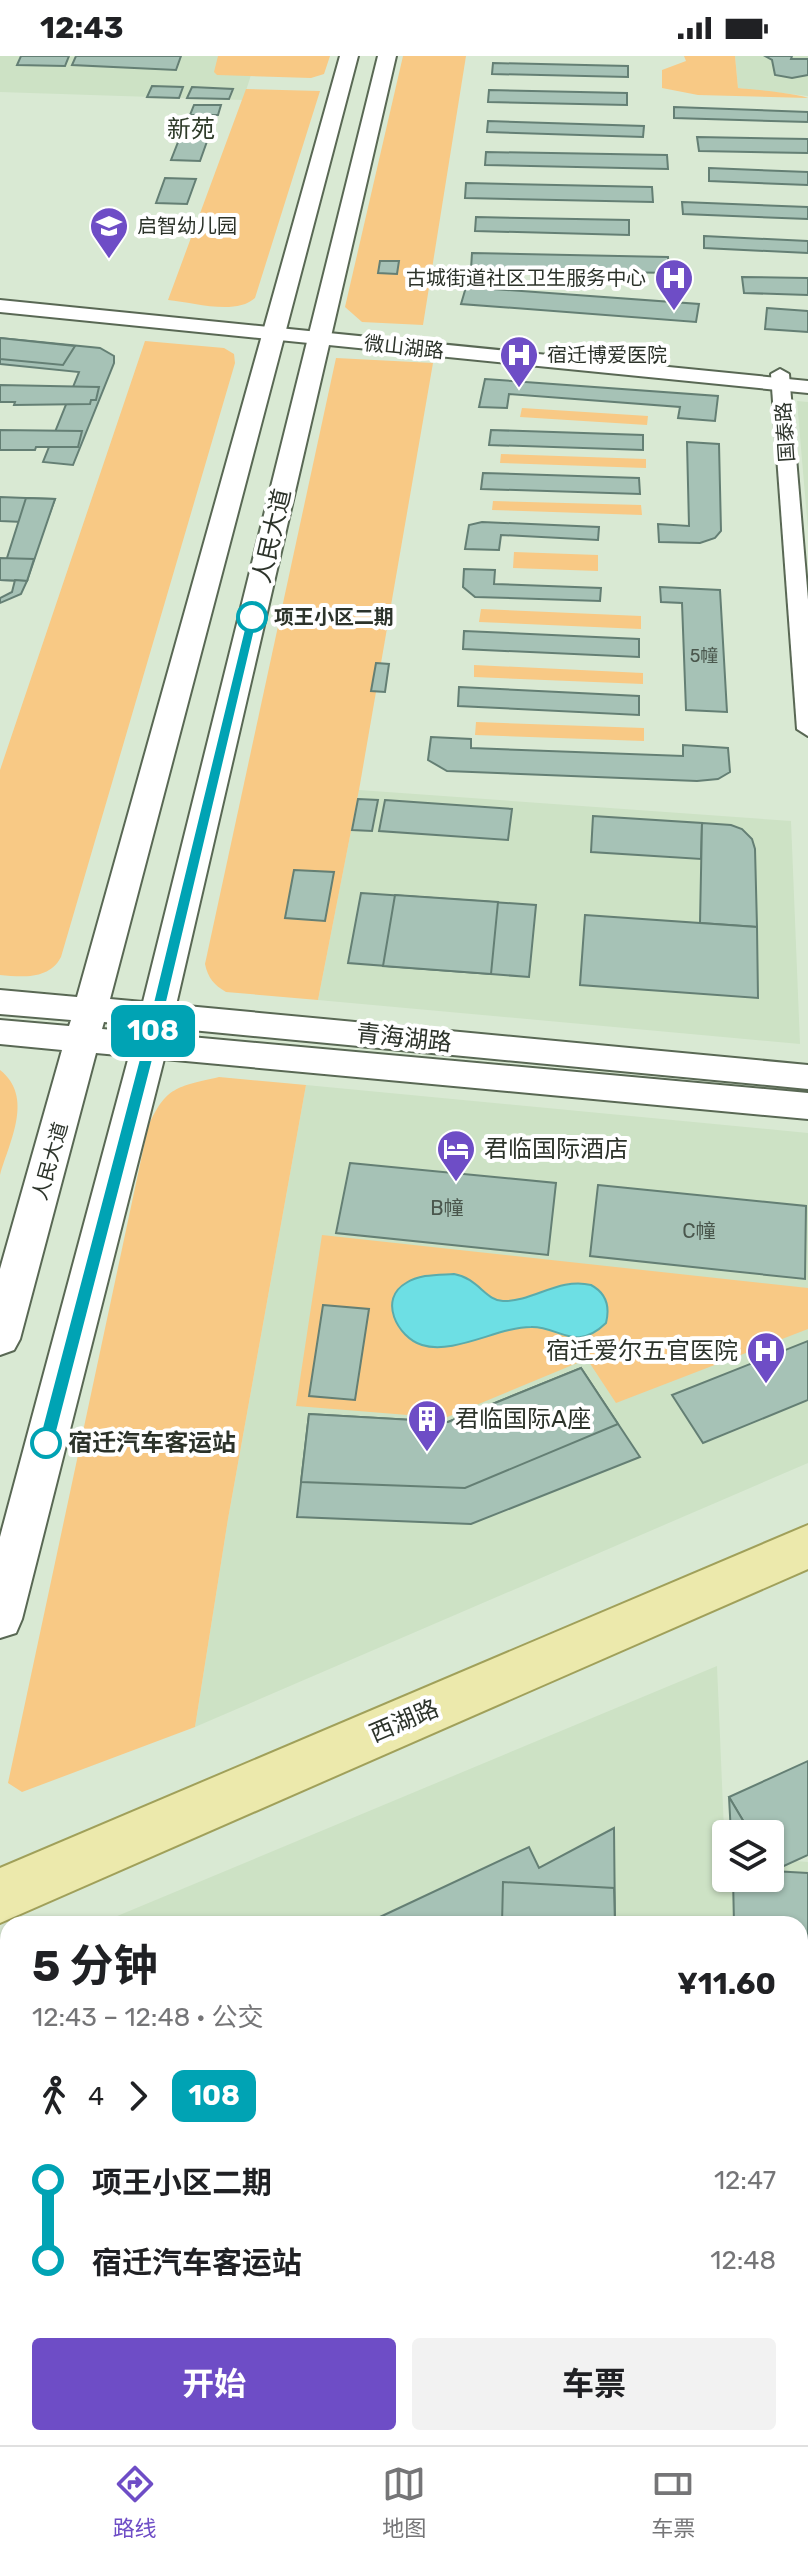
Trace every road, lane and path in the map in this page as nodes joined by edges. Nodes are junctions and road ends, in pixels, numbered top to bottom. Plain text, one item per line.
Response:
1 (349, 56) edge
2 (387, 56) edge
3 (0, 296) edge
4 (0, 306) edge
5 (278, 329) junction
6 (320, 334) junction
7 (808, 377) edge
8 (781, 379) junction
9 (808, 387) edge
10 (802, 569) edge
11 (808, 729) edge
12 (0, 1002) edge
13 (87, 1024) junction
14 (154, 1029) junction
15 (0, 1032) edge
16 (808, 1077) edge
17 (808, 1106) edge
18 (0, 1339) edge
19 (808, 1546) edge
20 (0, 1619) edge
21 (0, 1896) edge

1 - 5 main road, 人民大道
2 - 6 main road, 人民大道
3 - 5 street, 微山湖路
4 - 5 street, 微山湖路
5 - 6 street, 微山湖路
5 - 13 main road, 人民大道
6 - 8 street, 微山湖路
6 - 14 main road, 人民大道
7 - 8 street, 微山湖路
8 - 9 street, 微山湖路
8 - 10 street, 国泰路
10 - 11 street, 国泰路
12 - 13 main road, 青海湖路
13 - 14 main road, 青海湖路
13 - 15 main road, 青海湖路
13 - 18 main road, 人民大道
14 - 16 main road, 青海湖路
14 - 17 main road, 青海湖路
14 - 20 main road, 人民大道
19 - 21 main road, 西湖路

